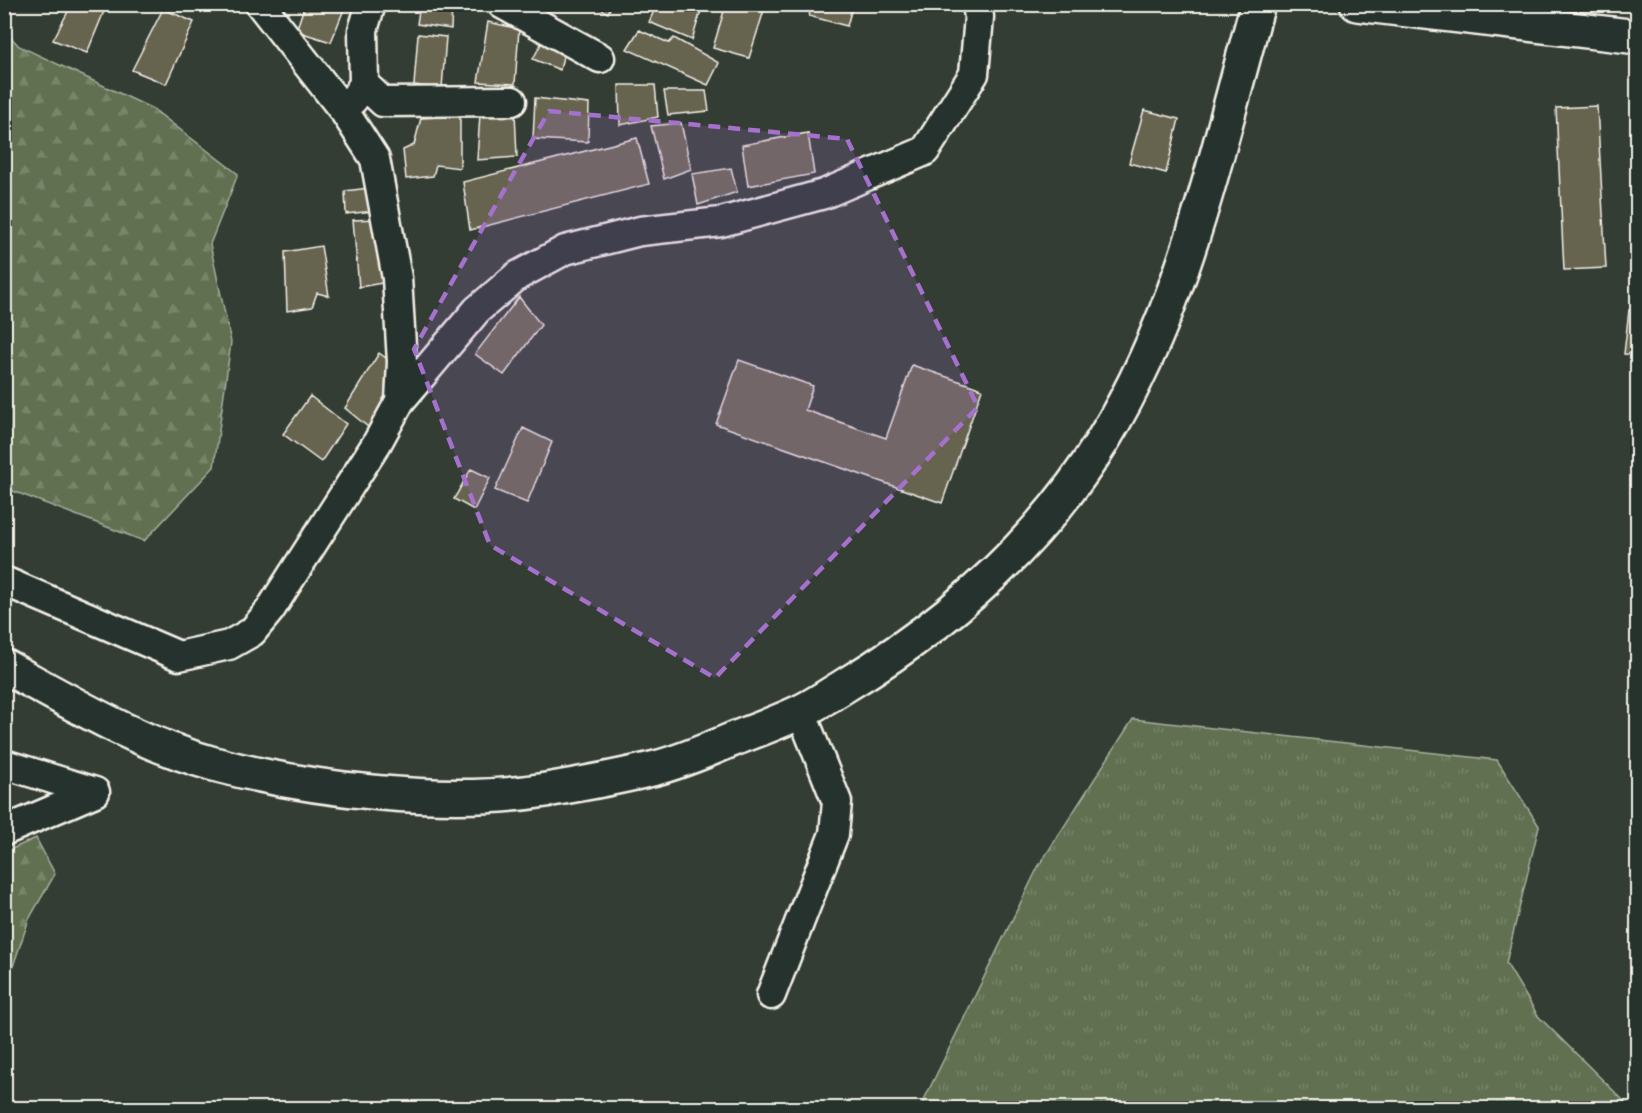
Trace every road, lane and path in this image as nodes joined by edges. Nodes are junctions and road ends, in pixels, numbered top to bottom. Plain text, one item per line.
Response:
1 (260, 4) edge
2 (371, 4) edge
3 (502, 4) edge
4 (977, 4) edge
5 (1258, 4) edge
6 (1357, 4) edge
7 (1638, 36) edge
8 (600, 58) dead end
9 (364, 84) junction
10 (512, 101) dead end
11 (345, 111) junction
12 (400, 401) junction
13 (4, 581) edge
14 (4, 666) edge
15 (801, 712) junction
16 (4, 764) edge
17 (4, 831) edge
18 (771, 995) dead end

1 - 11 street
2 - 9 street
3 - 8 street
4 - 12 street
5 - 15 street
6 - 7 street
9 - 10 street
9 - 11 street
11 - 12 street
12 - 13 street
14 - 15 street
15 - 18 street
16 - 17 street

